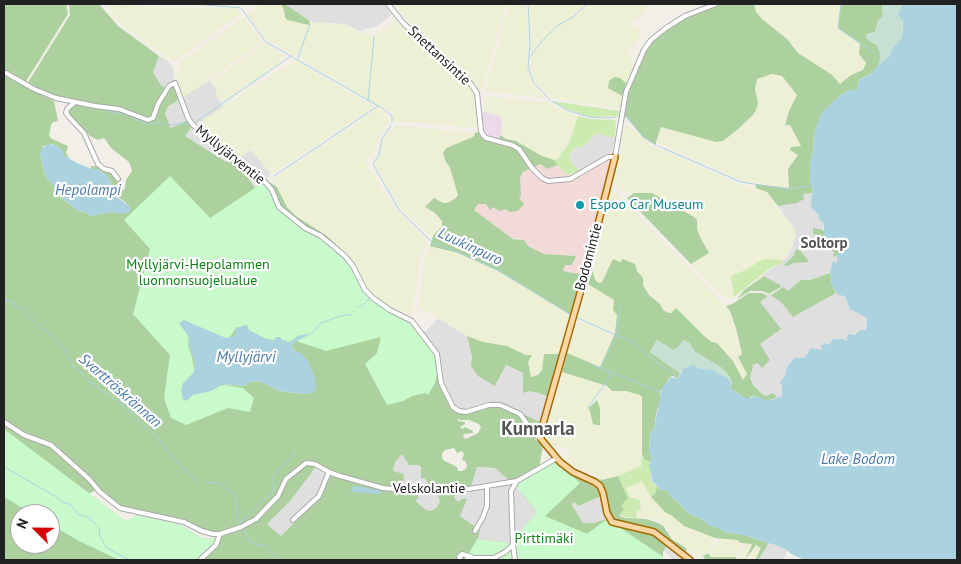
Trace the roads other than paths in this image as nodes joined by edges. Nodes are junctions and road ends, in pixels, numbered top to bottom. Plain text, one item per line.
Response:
1 (388, 4) edge
2 (716, 4) edge
3 (6, 73) dead end
4 (75, 102) junction
5 (615, 157) junction
6 (118, 179) dead end
7 (4, 422) edge
8 (541, 439) junction
9 (557, 458) junction
10 (329, 472) junction
11 (517, 481) junction
12 (487, 486) junction
13 (293, 520) dead end
14 (476, 531) dead end
15 (220, 534) junction
16 (513, 545) junction
17 (474, 558) junction
18 (200, 560) edge
19 (462, 560) edge
20 (466, 560) edge
21 (515, 560) edge
22 (690, 560) edge

1 - 5 street, Snettansintie
2 - 5 street, Bodomintie
3 - 4 street
4 - 6 street
4 - 8 street, Myllyjärventie
5 - 8 main road, Bodomintie
7 - 15 street
8 - 9 main road
9 - 11 street, Velskolantie
9 - 22 main road
10 - 12 street, Velskolantie
10 - 13 street
10 - 15 street, Velskolantie
11 - 12 street, Velskolantie
11 - 16 street
12 - 14 street
15 - 18 street
16 - 17 street
16 - 21 street
17 - 19 street
17 - 20 street

